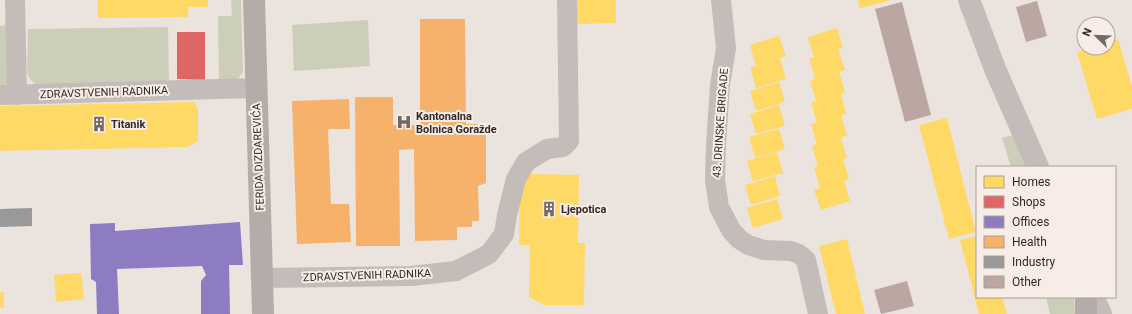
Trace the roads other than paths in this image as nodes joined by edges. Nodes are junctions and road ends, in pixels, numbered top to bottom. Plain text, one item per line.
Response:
1 (15, 0) edge
2 (254, 0) edge
3 (567, 0) edge
4 (721, 0) edge
5 (970, 1) edge
6 (256, 88) junction
7 (9, 95) edge
8 (1038, 166) edge
9 (262, 278) junction
10 (1086, 298) edge
11 (1093, 298) edge
12 (263, 314) edge
13 (818, 314) edge
14 (1086, 314) edge
15 (1101, 314) edge

1 - 7 street
2 - 6 main road, FERIDA DIZDAREVIĆA
3 - 9 street, ZDRAVSTVENIH RADNIKA
4 - 13 street, 43. DRINSKE BRIGADE
5 - 8 street
6 - 7 street, ZDRAVSTVENIH RADNIKA
6 - 9 main road, FERIDA DIZDAREVIĆA
9 - 12 main road, FERIDA DIZDAREVIĆA
10 - 14 main road
11 - 15 street

